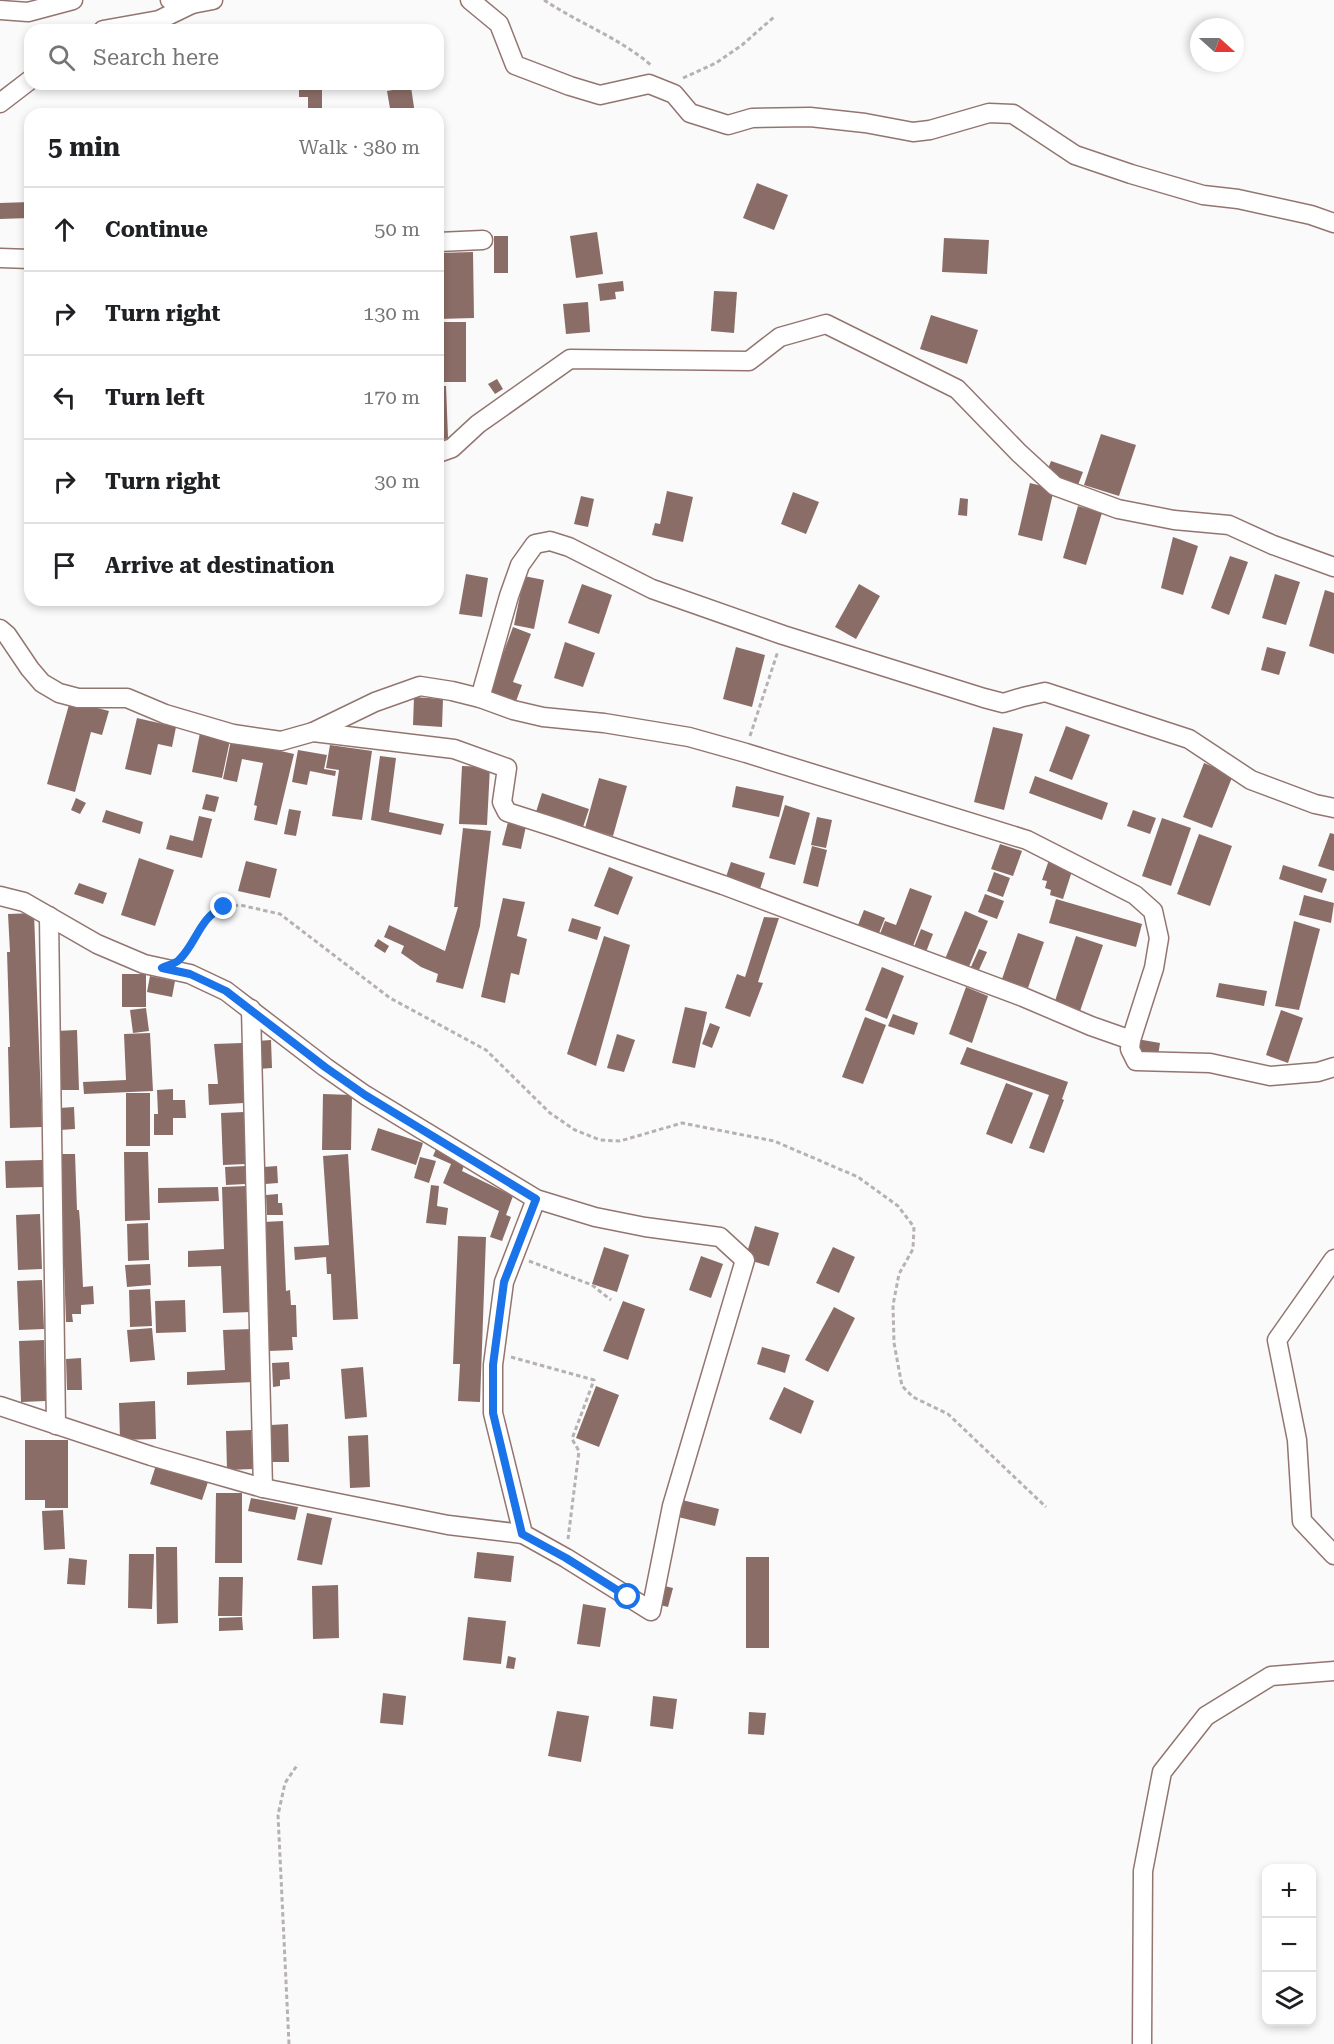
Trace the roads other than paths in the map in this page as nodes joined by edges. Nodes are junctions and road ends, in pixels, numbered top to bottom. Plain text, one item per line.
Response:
1 (73, 0) edge
2 (171, 0) edge
3 (213, 0) edge
4 (470, 0) edge
5 (192, 4) junction
6 (0, 10) edge
7 (130, 24) edge
8 (24, 85) edge
9 (0, 103) edge
10 (1334, 223) edge
11 (483, 240) dead end
12 (444, 242) edge
13 (0, 258) edge
14 (24, 259) edge
15 (444, 451) edge
16 (1334, 567) edge
17 (0, 629) edge
18 (480, 698) junction
19 (314, 732) junction
20 (1334, 808) edge
21 (0, 896) edge
22 (49, 916) junction
23 (251, 1009) junction
24 (1131, 1040) junction
25 (1334, 1067) edge
26 (536, 1199) junction
27 (1334, 1259) edge
28 (0, 1406) edge
29 (56, 1425) junction
30 (263, 1488) junction
31 (522, 1534) junction
32 (1334, 1556) edge
33 (1334, 1671) edge
34 (1142, 2044) edge

1 - 6 street
2 - 5 street
3 - 5 street
4 - 10 street
5 - 7 street
8 - 9 street
11 - 12 street
13 - 14 street
15 - 16 street
17 - 19 street
18 - 19 street
18 - 20 street
18 - 24 street
19 - 24 street
21 - 22 street
22 - 23 street
22 - 29 street
23 - 26 street
23 - 30 street
24 - 25 street
26 - 31 street
26 - 31 street
27 - 32 street
28 - 29 street
29 - 30 street
30 - 31 street
33 - 34 street

